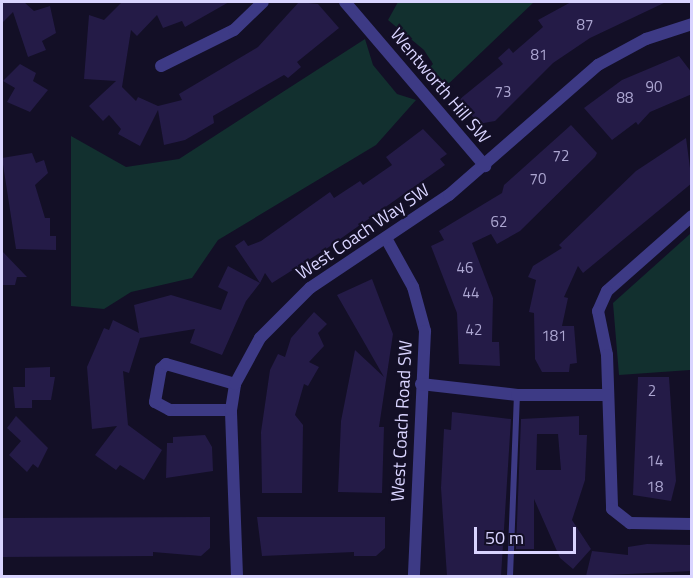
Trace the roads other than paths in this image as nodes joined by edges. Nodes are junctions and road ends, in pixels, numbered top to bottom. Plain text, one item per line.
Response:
1 (262, 2) edge
2 (345, 2) edge
3 (692, 24) edge
4 (161, 66) dead end
5 (485, 166) junction
6 (692, 216) edge
7 (387, 240) junction
8 (235, 384) junction
9 (422, 384) junction
10 (517, 395) junction
11 (608, 395) junction
12 (231, 410) junction
13 (692, 524) edge
14 (237, 576) edge
15 (414, 576) edge
16 (510, 576) edge

1 - 4 street
2 - 5 street, Wentworth Hill SW
3 - 5 street, West Coach Way SW
5 - 7 street, West Coach Way SW
6 - 11 street
7 - 8 street, West Coach Way SW
7 - 9 street, West Coach Road SW
8 - 12 street, West Coach Way SW
8 - 12 street
9 - 10 street
9 - 15 street, West Coach Road SW
10 - 11 street
10 - 16 lane
11 - 13 street
12 - 14 street, West Coach Way SW

